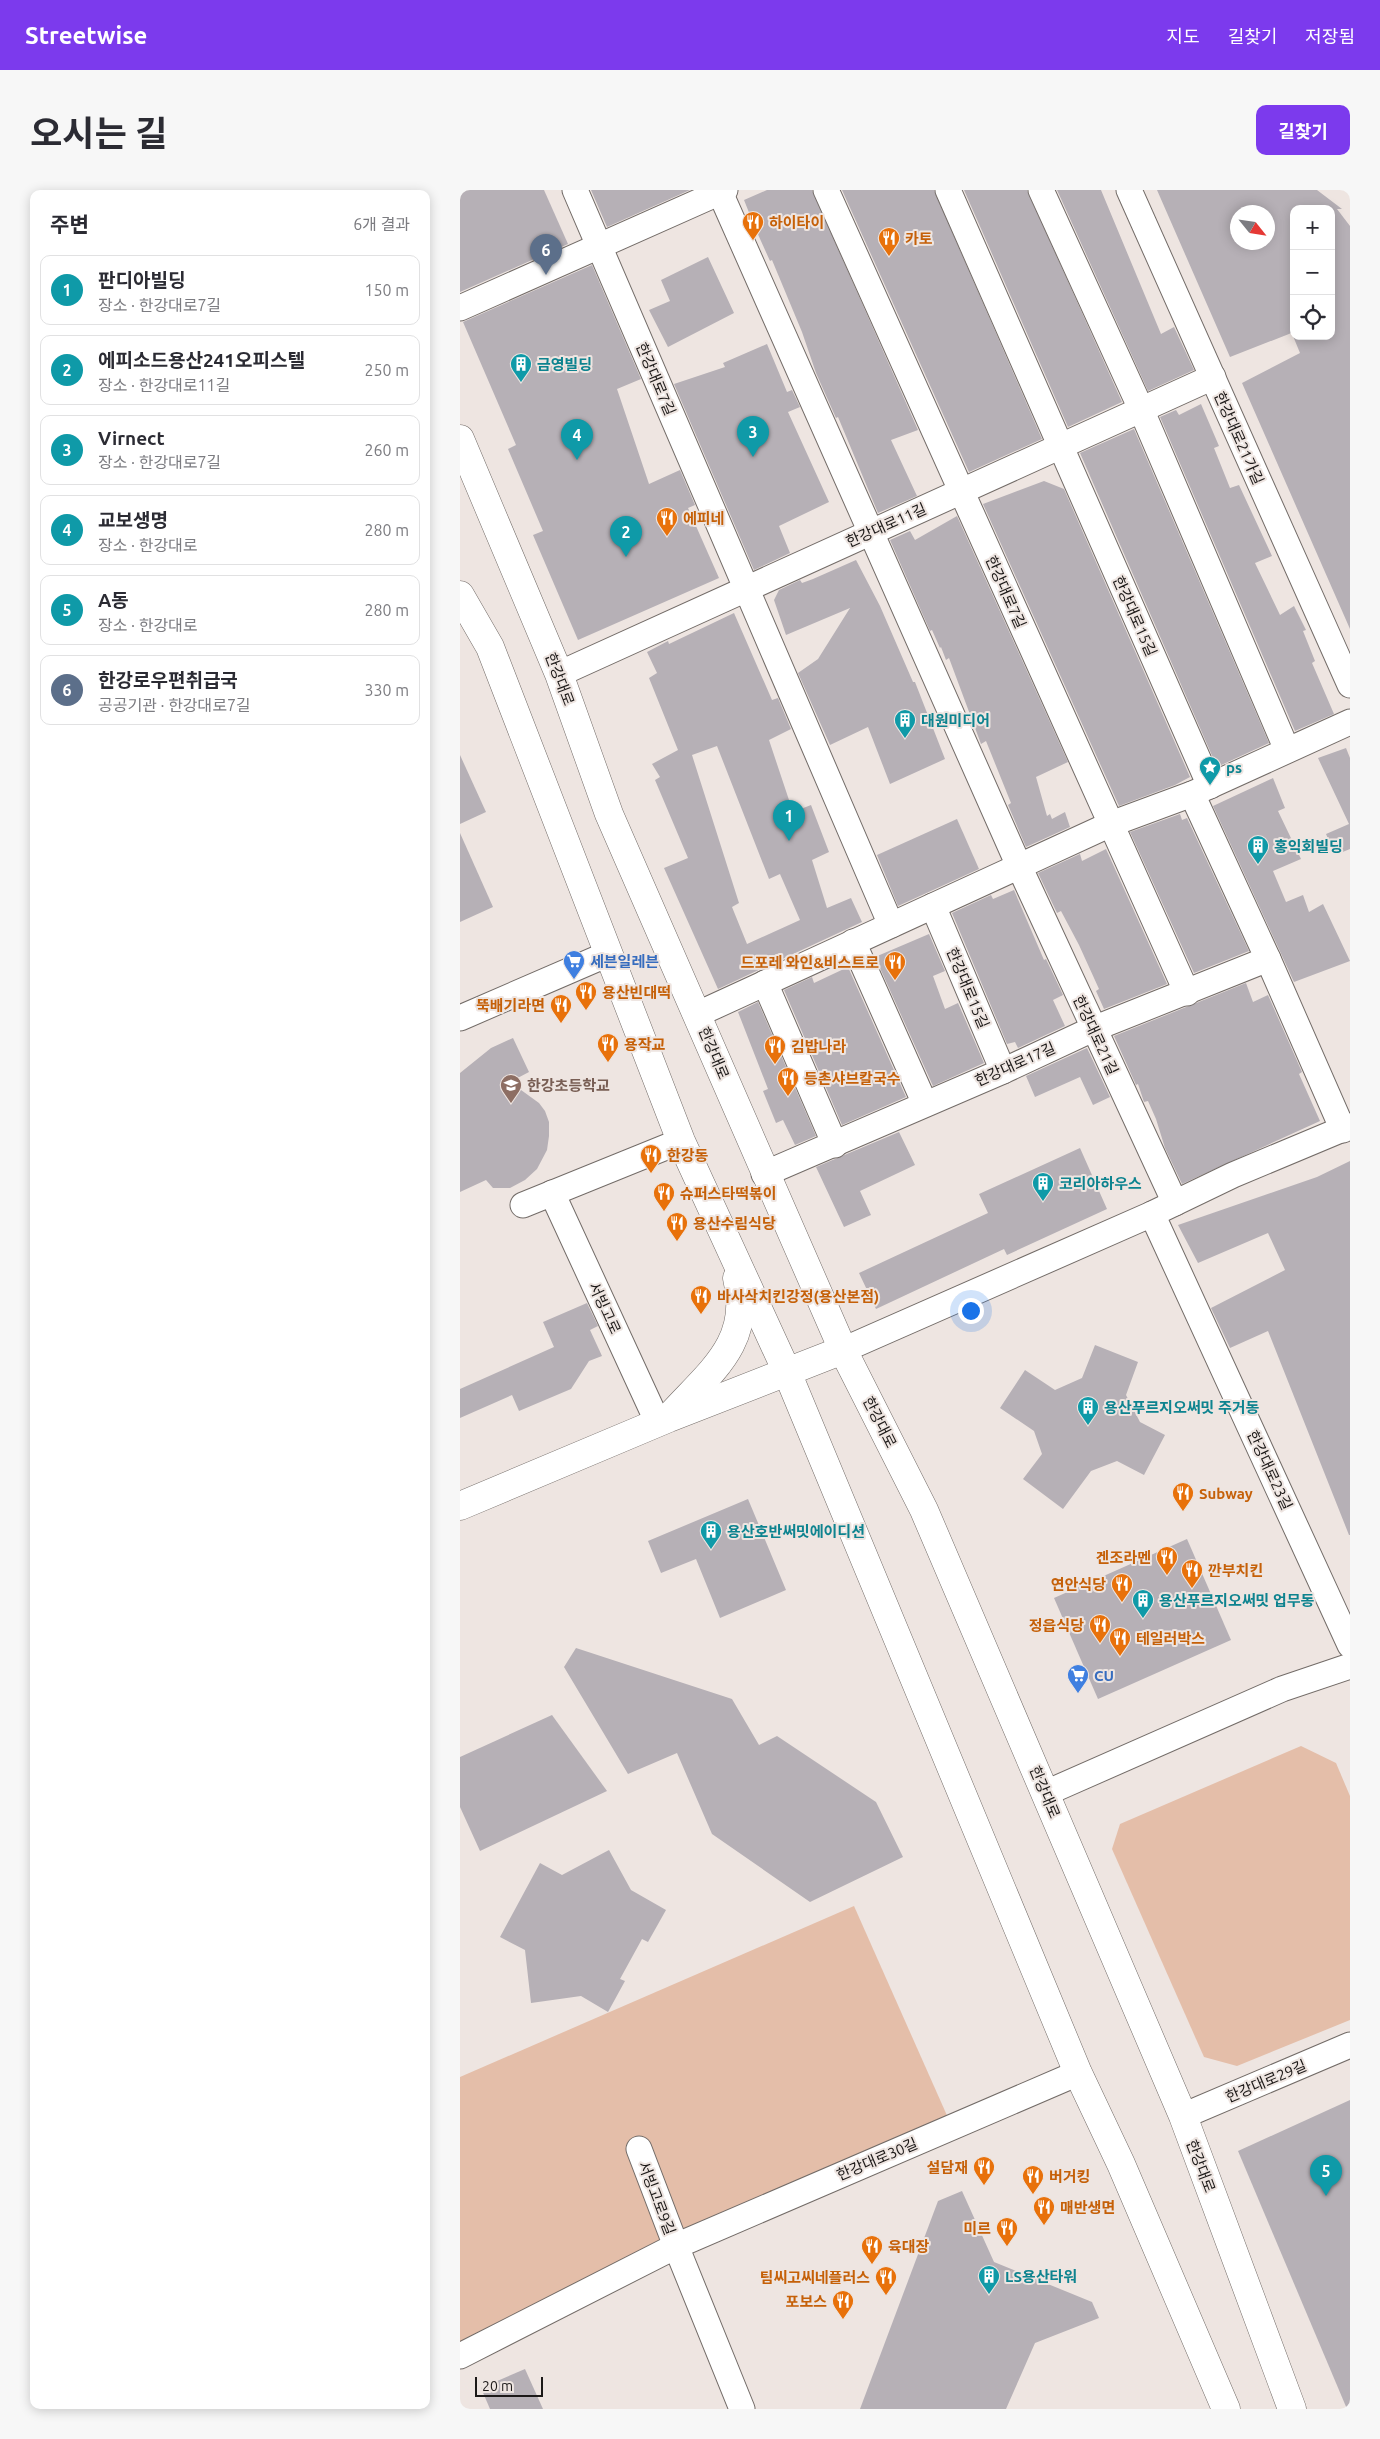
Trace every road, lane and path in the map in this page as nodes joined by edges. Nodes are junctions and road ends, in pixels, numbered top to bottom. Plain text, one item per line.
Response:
1 (575, 190) edge
2 (826, 190) edge
3 (948, 190) edge
4 (1041, 190) edge
5 (1129, 190) edge
6 (721, 191) edge
7 (600, 247) junction
8 (460, 308) edge
9 (1213, 377) junction
10 (1141, 409) junction
11 (460, 439) edge
12 (1061, 447) junction
13 (961, 491) junction
14 (872, 532) junction
15 (745, 589) junction
16 (460, 595) edge
17 (559, 674) junction
18 (1350, 685) edge
19 (1350, 722) edge
20 (1287, 750) junction
21 (1201, 790) junction
22 (1110, 824) junction
23 (1019, 866) junction
24 (933, 906) junction
25 (891, 925) junction
26 (853, 942) junction
27 (608, 954) junction
28 (1268, 959) junction
29 (765, 983) junction
30 (1187, 993) junction
31 (698, 1014) junction
32 (460, 1018) edge
33 (1093, 1029) junction
34 (1003, 1071) junction
35 (925, 1104) junction
36 (1346, 1128) edge
37 (681, 1141) junction
38 (835, 1145) junction
39 (764, 1174) junction
40 (552, 1193) junction
41 (1175, 1203) junction
42 (524, 1205) dead end
43 (1152, 1214) junction
44 (728, 1245) junction
45 (843, 1350) junction
46 (787, 1372) junction
47 (663, 1420) junction
48 (460, 1506) edge
49 (1350, 1645) edge
50 (1350, 1666) edge
51 (1046, 1793) junction
52 (1350, 2046) edge
53 (1078, 2073) junction
54 (1183, 2116) junction
55 (639, 2149) dead end
56 (676, 2246) junction
57 (460, 2356) edge
58 (742, 2409) edge
59 (1226, 2409) edge
60 (1292, 2409) edge

1 - 7 street, 한강대로7길
2 - 13 street, 한강대로7길
3 - 12 street
4 - 10 street
5 - 9 street, 한강대로21가길
6 - 7 street
6 - 14 street
7 - 8 street
7 - 15 street, 한강대로7길
9 - 10 street, 한강대로11길
9 - 18 street, 한강대로21가길
10 - 12 street, 한강대로11길
10 - 20 street
11 - 17 main road, 한강대로
12 - 13 street, 한강대로11길
12 - 21 street, 한강대로15길
13 - 14 street, 한강대로11길
13 - 22 street, 한강대로7길
14 - 15 street, 한강대로11길
14 - 23 street
15 - 17 street, 한강대로11길
15 - 25 street, 한강대로7길
16 - 27 main road
17 - 31 main road, 한강대로
19 - 20 street
20 - 21 street
21 - 22 street
21 - 28 street
22 - 23 street
22 - 30 street, 한강대로7길
23 - 24 street
23 - 33 street, 한강대로21길
24 - 25 street
24 - 34 street, 한강대로15길
25 - 26 street
26 - 29 street
26 - 35 street
27 - 32 street
27 - 37 main road
28 - 30 street, 한강대로17길
28 - 36 street
29 - 31 street
29 - 38 street
30 - 33 street, 한강대로17길
31 - 39 main road, 한강대로
33 - 34 street, 한강대로17길
33 - 41 street, 한강대로21길
34 - 35 street, 한강대로17길
35 - 38 street, 한강대로17길
36 - 41 street
37 - 40 street
37 - 44 main road
38 - 39 street, 한강대로17길
39 - 45 main road, 한강대로
40 - 42 street
40 - 47 street, 서빙고로
41 - 43 street
43 - 45 street
43 - 49 street, 한강대로23길
44 - 46 main road
44 - 47 main road
45 - 46 main road
45 - 51 main road, 한강대로
46 - 47 main road
46 - 53 main road
47 - 48 main road
50 - 51 street
51 - 54 main road, 한강대로
52 - 54 street, 한강대로29길
53 - 56 street, 한강대로30길
53 - 59 main road
54 - 60 main road, 한강대로
55 - 56 street, 서빙고로9길
56 - 57 street, 한강대로30길
56 - 58 street

